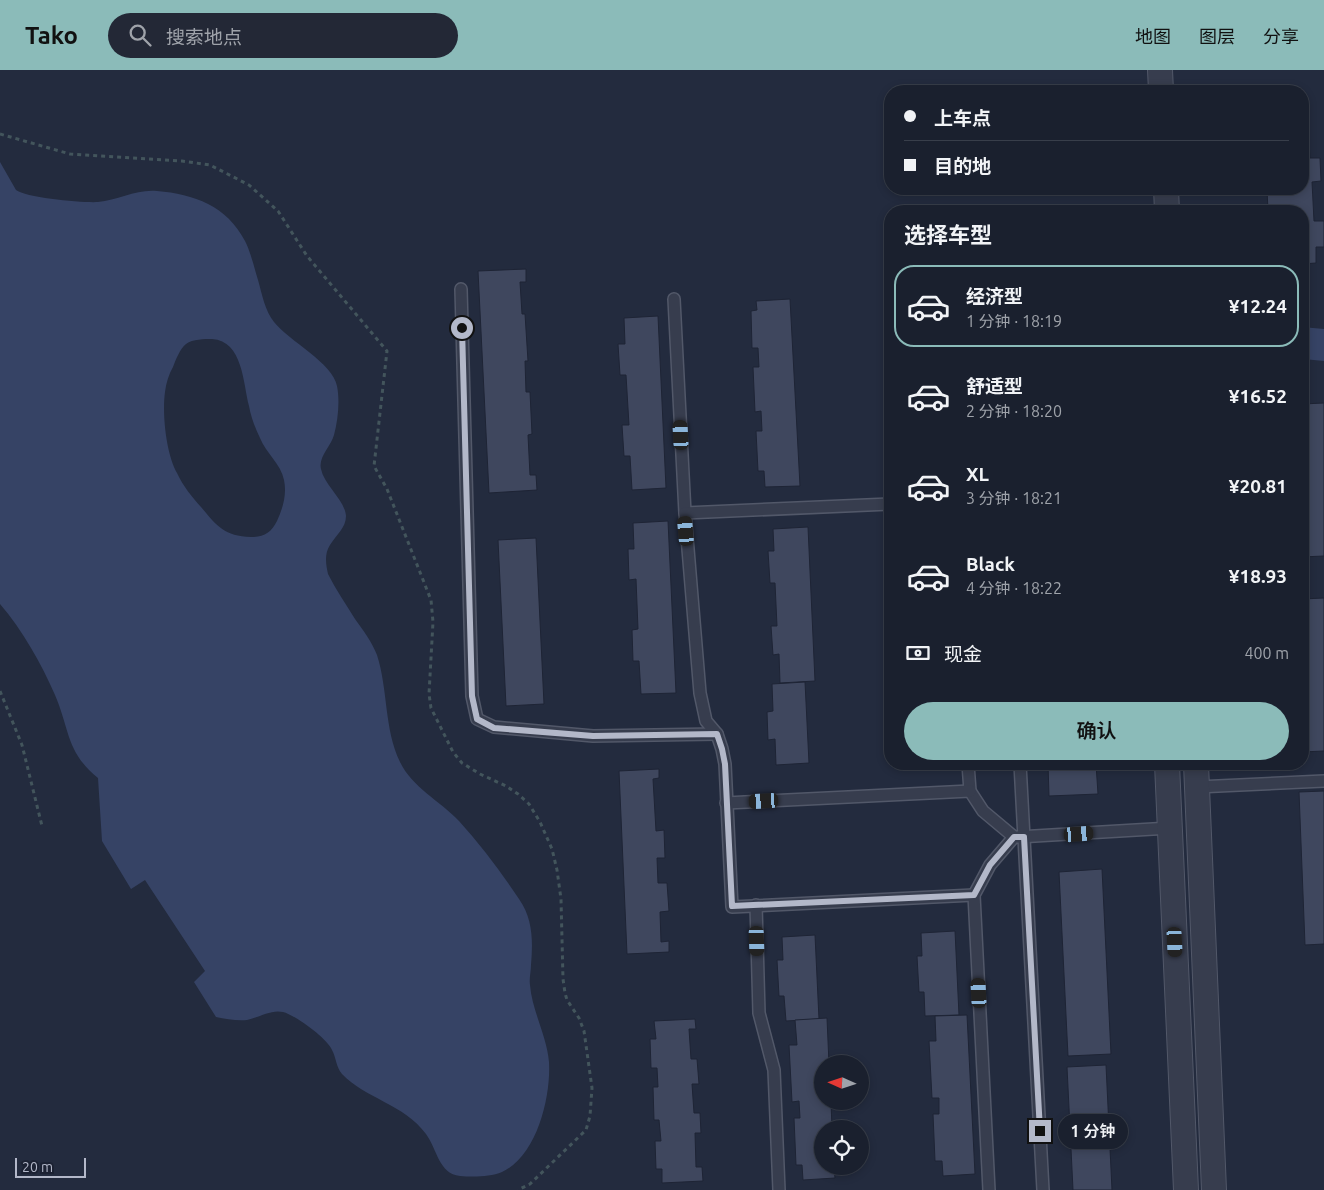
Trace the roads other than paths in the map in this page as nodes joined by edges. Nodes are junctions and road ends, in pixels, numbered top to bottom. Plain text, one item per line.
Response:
1 (1160, 70) edge
2 (1161, 85) edge
3 (461, 289) dead end
4 (674, 299) dead end
5 (884, 504) edge
6 (685, 513) junction
7 (717, 734) junction
8 (968, 770) edge
9 (1020, 770) edge
10 (1167, 770) edge
11 (1196, 775) edge
12 (1324, 781) edge
13 (970, 791) junction
14 (726, 803) junction
15 (1170, 828) junction
16 (1019, 837) junction
17 (974, 895) junction
18 (756, 905) junction
19 (779, 1190) edge
20 (989, 1190) edge
21 (1043, 1190) edge
22 (1186, 1190) edge
23 (1214, 1190) edge

1 - 2 street
3 - 7 lane
4 - 6 lane
5 - 6 lane
6 - 7 lane
7 - 14 lane
8 - 13 lane
9 - 16 lane
10 - 15 street
11 - 12 lane
11 - 23 street
13 - 14 lane
13 - 16 lane
14 - 18 lane
15 - 16 lane
15 - 22 street
16 - 17 lane
16 - 21 lane
17 - 18 lane
17 - 20 lane
18 - 19 lane

